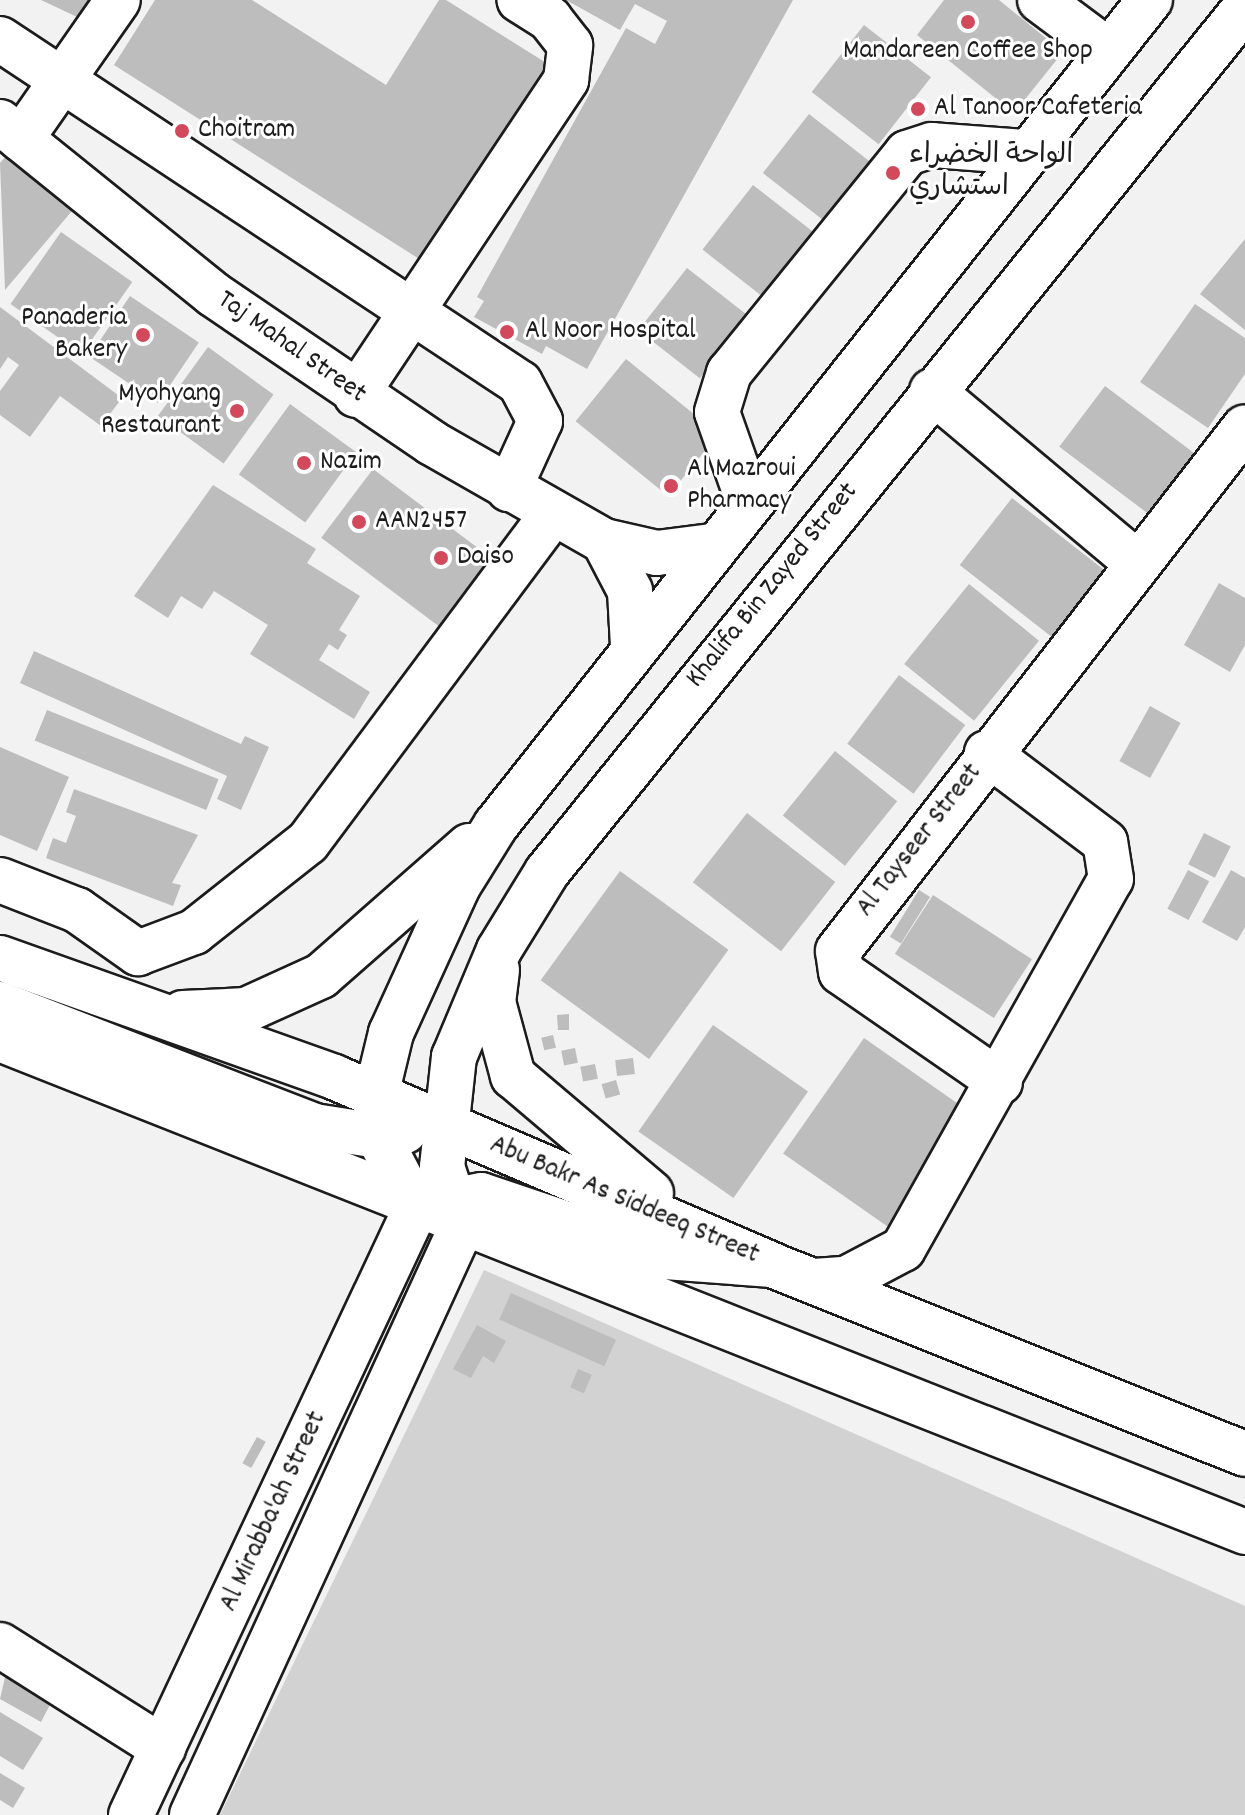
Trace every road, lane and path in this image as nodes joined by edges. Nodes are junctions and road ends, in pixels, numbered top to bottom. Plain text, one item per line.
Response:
1 (118, 0) edge
2 (520, 0) edge
3 (1040, 0) edge
4 (1150, 0) edge
5 (1245, 8) edge
6 (0, 39) edge
7 (1107, 50) junction
8 (63, 83) junction
9 (10, 131) edge
10 (1026, 152) junction
11 (411, 312) junction
12 (932, 391) junction
13 (356, 395) junction
14 (1245, 427) edge
15 (509, 489) junction
16 (749, 503) junction
17 (553, 513) junction
18 (604, 541) junction
19 (712, 546) junction
20 (1137, 563) junction
21 (633, 647) junction
22 (987, 753) junction
23 (496, 825) junction
24 (0, 880) edge
25 (499, 950) junction
26 (0, 958) edge
27 (0, 1004) edge
28 (161, 1012) junction
29 (0, 1039) edge
30 (1000, 1082) junction
31 (377, 1116) junction
32 (444, 1124) junction
33 (441, 1211) junction
34 (715, 1238) junction
35 (903, 1249) junction
36 (772, 1265) junction
37 (814, 1281) junction
38 (924, 1327) junction
39 (1245, 1454) edge
40 (1245, 1532) edge
41 (0, 1645) edge
42 (163, 1748) junction
43 (131, 1815) edge
44 (192, 1815) edge

1 - 8 main road
2 - 11 main road
3 - 7 main road
4 - 7 main road
5 - 12 main road, Khalifa Bin Zayed Street
6 - 8 main road
7 - 10 main road
8 - 9 main road
8 - 11 main road
9 - 13 main road, Taj Mahal Street
10 - 16 main road
10 - 16 main road
11 - 13 main road
11 - 15 main road
12 - 20 main road
12 - 25 main road, Khalifa Bin Zayed Street
13 - 15 main road, Taj Mahal Street
14 - 20 main road, Al Tayseer Street
15 - 17 main road, Taj Mahal Street
16 - 19 main road
17 - 18 main road, Taj Mahal Street
17 - 24 main road
18 - 19 main road, Taj Mahal Street
18 - 21 main road
19 - 21 main road
20 - 22 main road, Al Tayseer Street
21 - 23 main road
22 - 30 main road
22 - 30 main road, Al Tayseer Street
23 - 28 main road
23 - 31 main road
25 - 32 main road, Khalifa Bin Zayed Street
25 - 34 main road
26 - 28 main road, Abu Bakr As Siddeeq Street
27 - 31 main road
28 - 31 main road, Abu Bakr As Siddeeq Street
29 - 33 main road
30 - 35 main road
31 - 32 main road, Abu Bakr As Siddeeq Street
31 - 33 main road
32 - 33 main road, Khalifa Bin Zayed Street
32 - 34 main road, Abu Bakr As Siddeeq Street
33 - 36 main road
33 - 40 main road
33 - 42 main road, Al Mirabba'ah Street
33 - 44 main road, Al Mirabba'ah Street
34 - 36 main road, Abu Bakr As Siddeeq Street
35 - 37 main road
35 - 38 main road
36 - 37 main road, Abu Bakr As Siddeeq Street
37 - 38 main road, Abu Bakr As Siddeeq Street
38 - 39 main road, Abu Bakr As Siddeeq Street
41 - 42 main road
42 - 43 main road, Al Mirabba'ah Street

